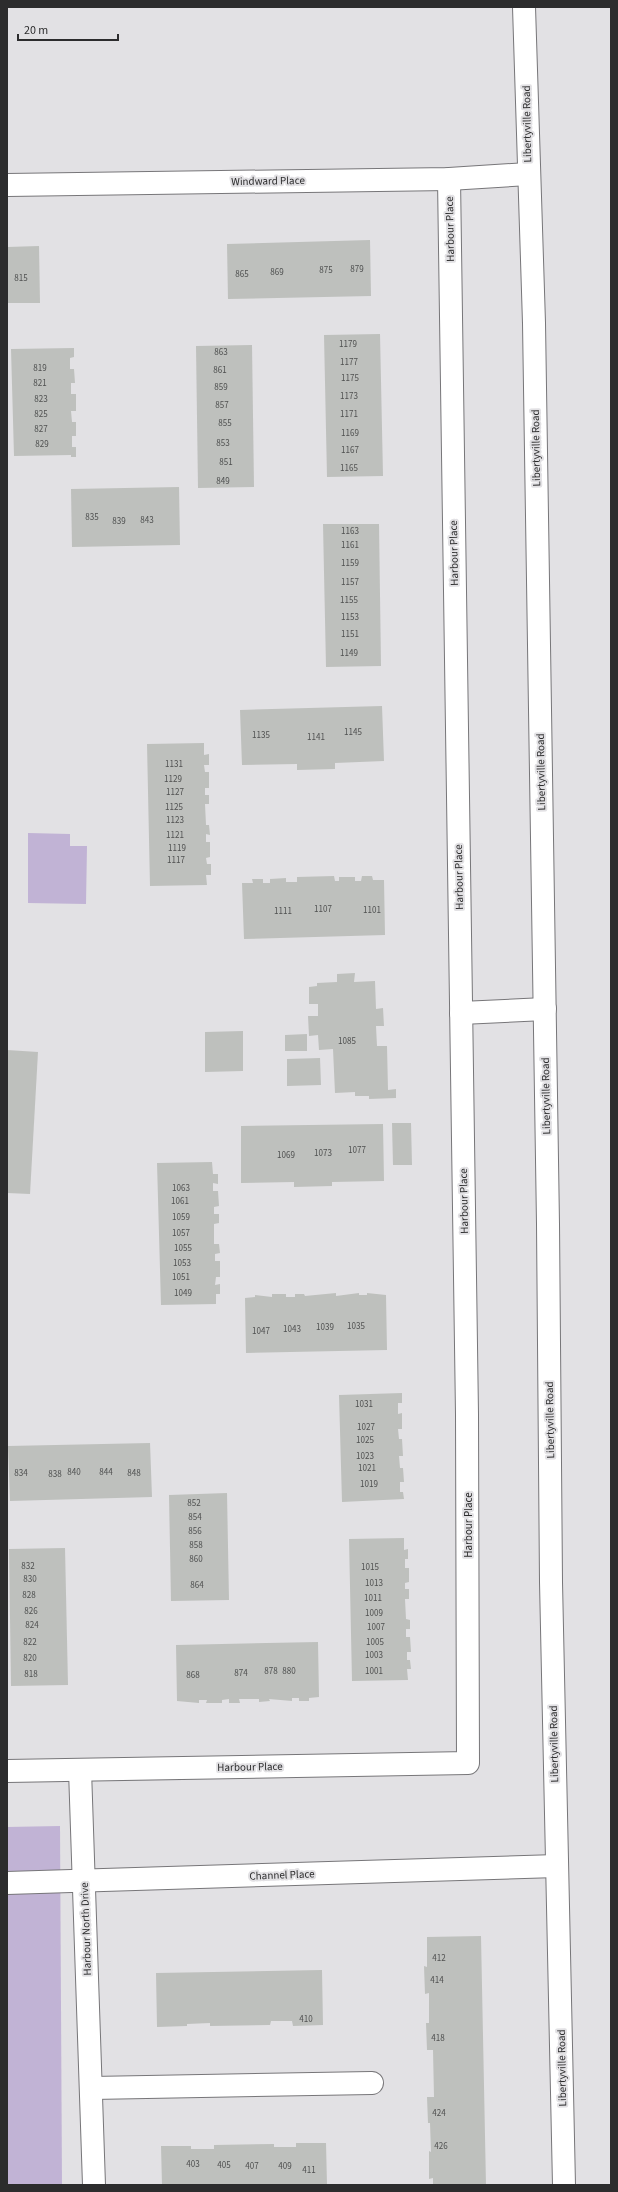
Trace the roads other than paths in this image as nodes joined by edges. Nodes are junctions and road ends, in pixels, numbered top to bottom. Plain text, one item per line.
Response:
1 (524, 7) edge
2 (528, 174) junction
3 (449, 179) junction
4 (7, 185) edge
5 (545, 1009) junction
6 (461, 1013) junction
7 (80, 1770) junction
8 (7, 1771) edge
9 (557, 1866) junction
10 (84, 1881) junction
11 (7, 1883) edge
12 (372, 2084) dead end
13 (92, 2088) junction
14 (94, 2185) edge
15 (564, 2185) edge

1 - 2 street, Libertyville Road
2 - 3 street, Windward Place
2 - 5 street, Libertyville Road
3 - 4 street, Windward Place
3 - 6 street, Harbour Place
5 - 6 street
5 - 9 street, Libertyville Road
6 - 7 street, Harbour Place
7 - 8 street, Harbour Place
7 - 10 street, Harbour North Drive
9 - 10 street, Channel Place
9 - 15 street, Libertyville Road
10 - 11 street, Channel Place
10 - 13 street, Harbour North Drive
12 - 13 street
13 - 14 street, Harbour North Drive

